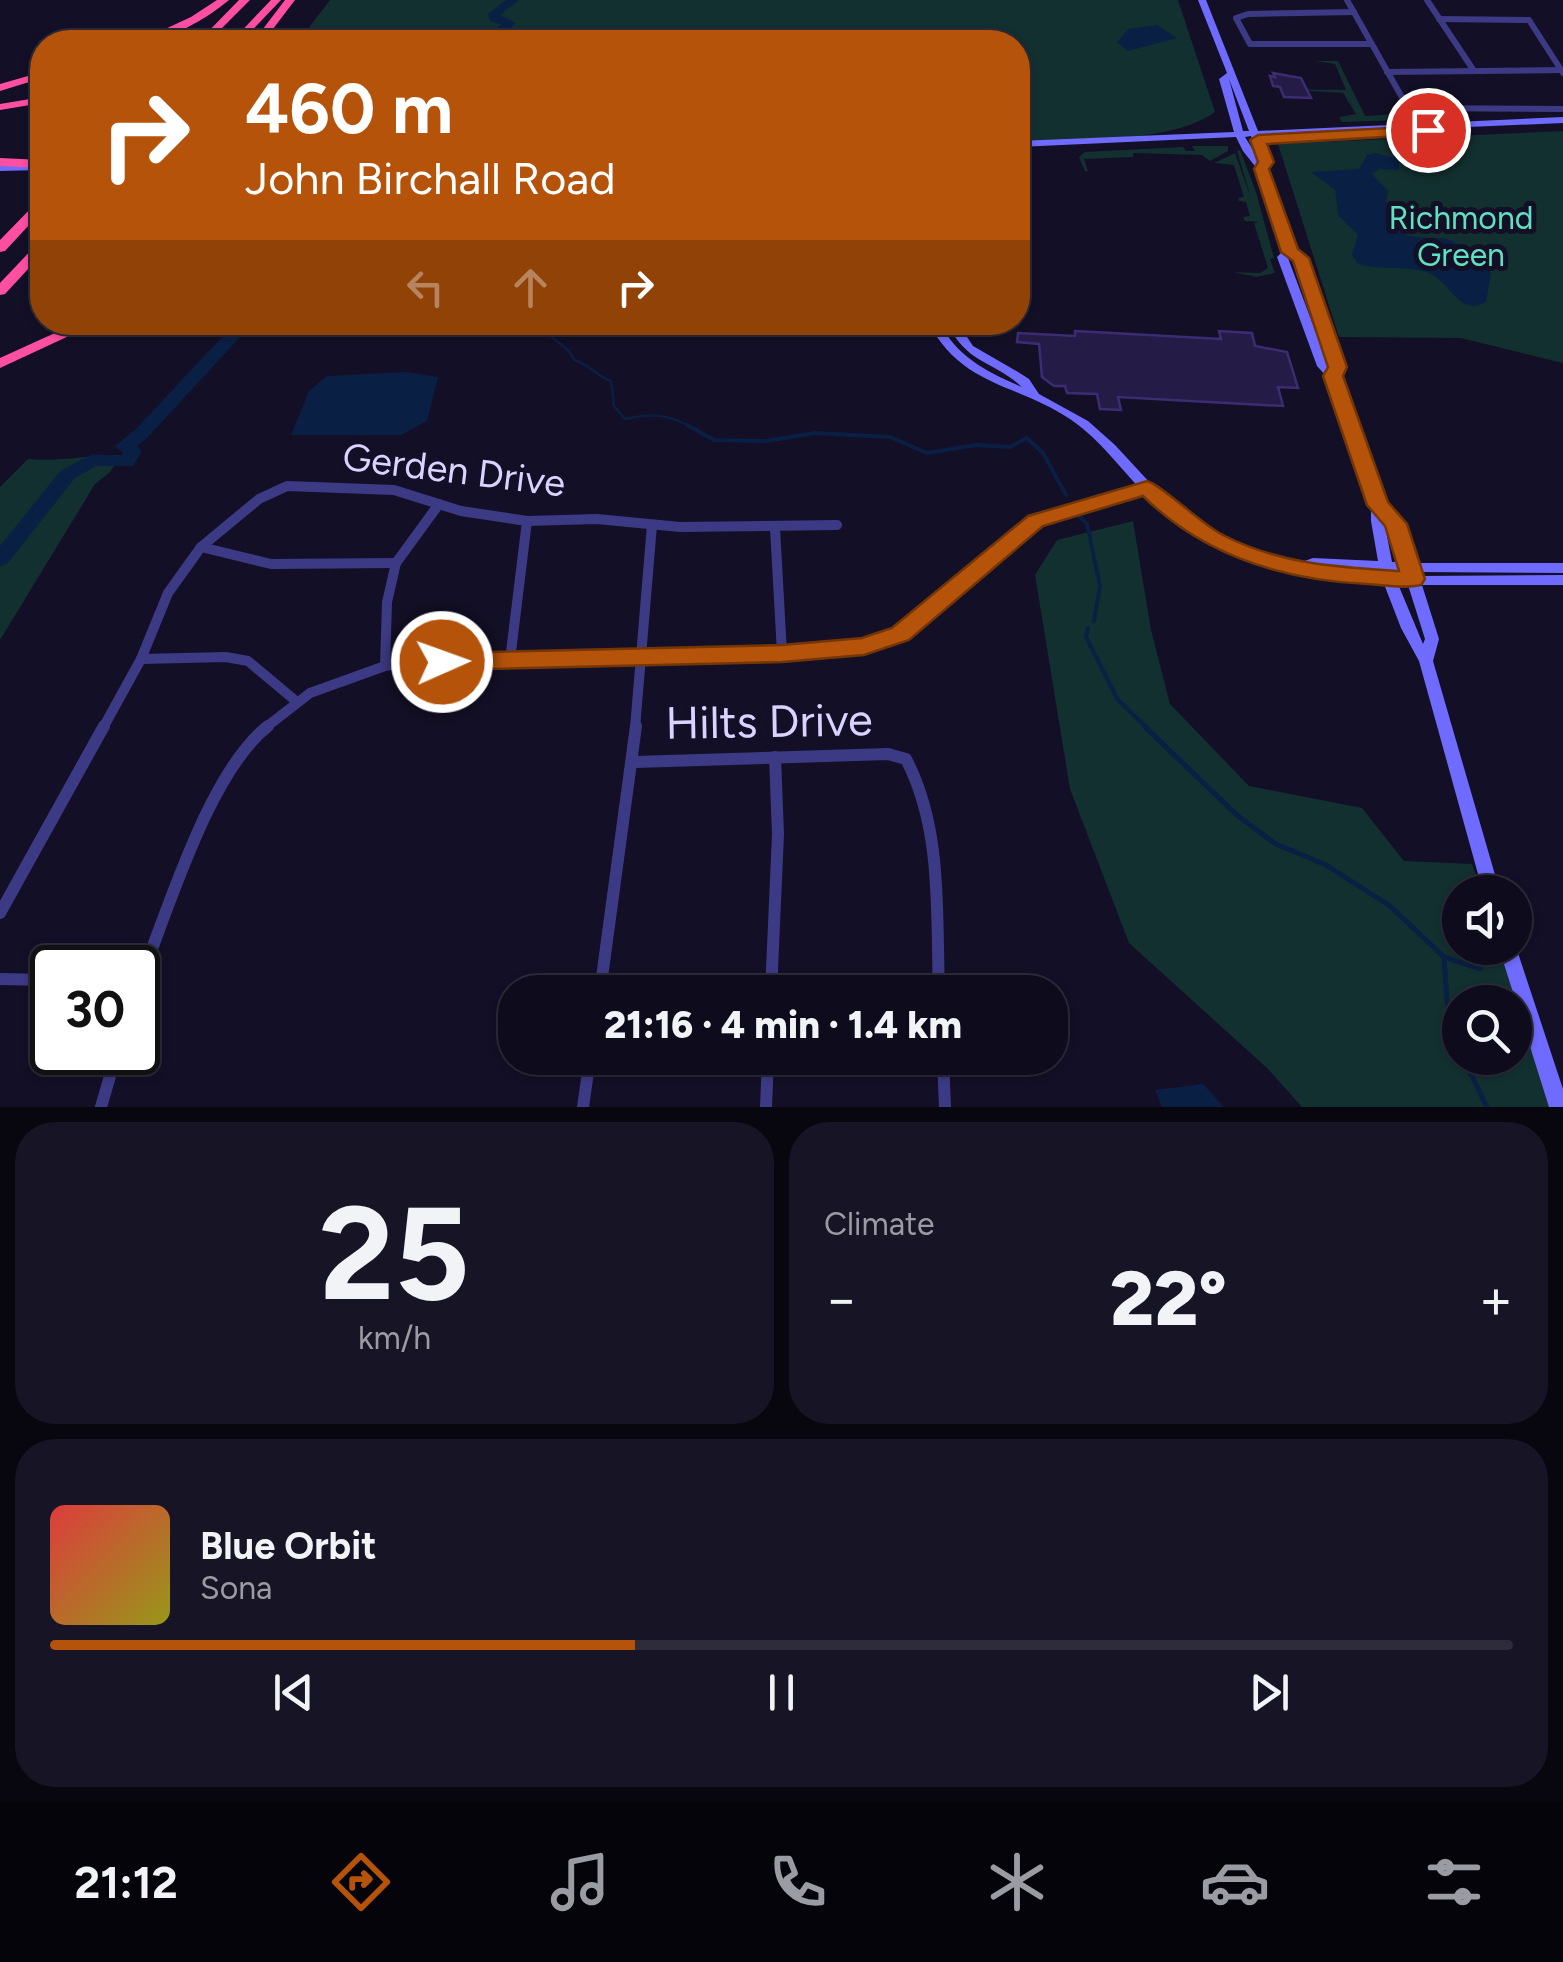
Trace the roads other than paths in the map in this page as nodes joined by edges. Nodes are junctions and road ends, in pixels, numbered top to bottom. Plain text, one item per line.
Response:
1 (224, 0) edge
2 (245, 0) edge
3 (276, 0) edge
4 (290, 0) edge
5 (1202, 0) edge
6 (1347, 0) edge
7 (1427, 0) edge
8 (1354, 12) junction
9 (1439, 18) junction
10 (172, 30) edge
11 (214, 30) edge
12 (247, 30) edge
13 (267, 30) edge
14 (1371, 44) junction
15 (1474, 71) junction
16 (1562, 71) edge
17 (1387, 72) junction
18 (1230, 74) junction
19 (30, 78) edge
20 (0, 88) edge
21 (30, 102) edge
22 (0, 107) edge
23 (1563, 109) edge
24 (1563, 123) edge
25 (1242, 136) junction
26 (1257, 136) junction
27 (1030, 146) edge
28 (0, 168) edge
29 (30, 169) edge
30 (1262, 169) junction
31 (30, 217) edge
32 (0, 248) edge
33 (30, 260) edge
34 (0, 291) edge
35 (64, 335) edge
36 (941, 335) edge
37 (955, 335) edge
38 (0, 364) edge
39 (1034, 394) junction
40 (1147, 488) junction
41 (438, 504) junction
42 (1378, 505) junction
43 (526, 521) junction
44 (652, 524) junction
45 (836, 525) dead end
46 (775, 528) junction
47 (201, 547) junction
48 (396, 562) junction
49 (1563, 568) edge
50 (1390, 572) junction
51 (1411, 573) junction
52 (1563, 580) edge
53 (782, 653) junction
54 (646, 656) junction
55 (141, 659) junction
56 (510, 660) junction
57 (1426, 660) junction
58 (385, 666) junction
59 (297, 702) junction
60 (775, 757) junction
61 (635, 762) junction
62 (1487, 875) edge
63 (0, 912) edge
64 (153, 945) edge
65 (1513, 965) edge
66 (603, 975) edge
67 (772, 975) edge
68 (938, 975) edge
69 (0, 979) edge
70 (30, 980) edge
71 (110, 1075) edge
72 (588, 1075) edge
73 (767, 1075) edge
74 (944, 1075) edge
75 (101, 1107) edge
76 (583, 1107) edge
77 (766, 1107) edge
78 (946, 1107) edge
79 (1558, 1107) edge

1 - 10 highway
2 - 11 highway
3 - 12 highway
4 - 13 highway
5 - 18 main road
6 - 8 street
7 - 9 street
8 - 14 street
8 - 14 street
9 - 15 street
9 - 16 street
14 - 17 street
15 - 16 street
15 - 17 street
17 - 23 street
18 - 25 main road
18 - 26 main road
19 - 20 highway
21 - 22 highway
24 - 26 main road
25 - 26 main road
25 - 27 main road
25 - 30 main road
26 - 30 main road
28 - 29 highway
30 - 42 main road
31 - 32 highway
33 - 34 highway
35 - 38 highway
36 - 39 main road
37 - 39 main road
39 - 40 main road
40 - 50 main road
40 - 53 street
41 - 43 street, Gerden Drive
41 - 47 street, Gerden Drive
41 - 48 street
42 - 50 main road
42 - 51 main road
43 - 44 street, Gerden Drive
43 - 56 street
44 - 46 street, Gerden Drive
44 - 54 street
45 - 46 street, Gerden Drive
46 - 53 street
47 - 48 street
47 - 55 street, Gerden Drive
48 - 58 street
49 - 51 main road
50 - 51 main road
50 - 57 main road
51 - 52 main road
51 - 57 main road
53 - 54 street
54 - 56 street
54 - 61 street
55 - 59 street
55 - 63 street, Gerden Drive
56 - 58 street
57 - 62 main road
58 - 59 street
59 - 64 street
60 - 61 street, Hilts Drive
60 - 67 street
60 - 68 street, Hilts Drive
61 - 66 street
65 - 79 main road
69 - 70 street
71 - 75 street
72 - 76 street
73 - 77 street
74 - 78 street

